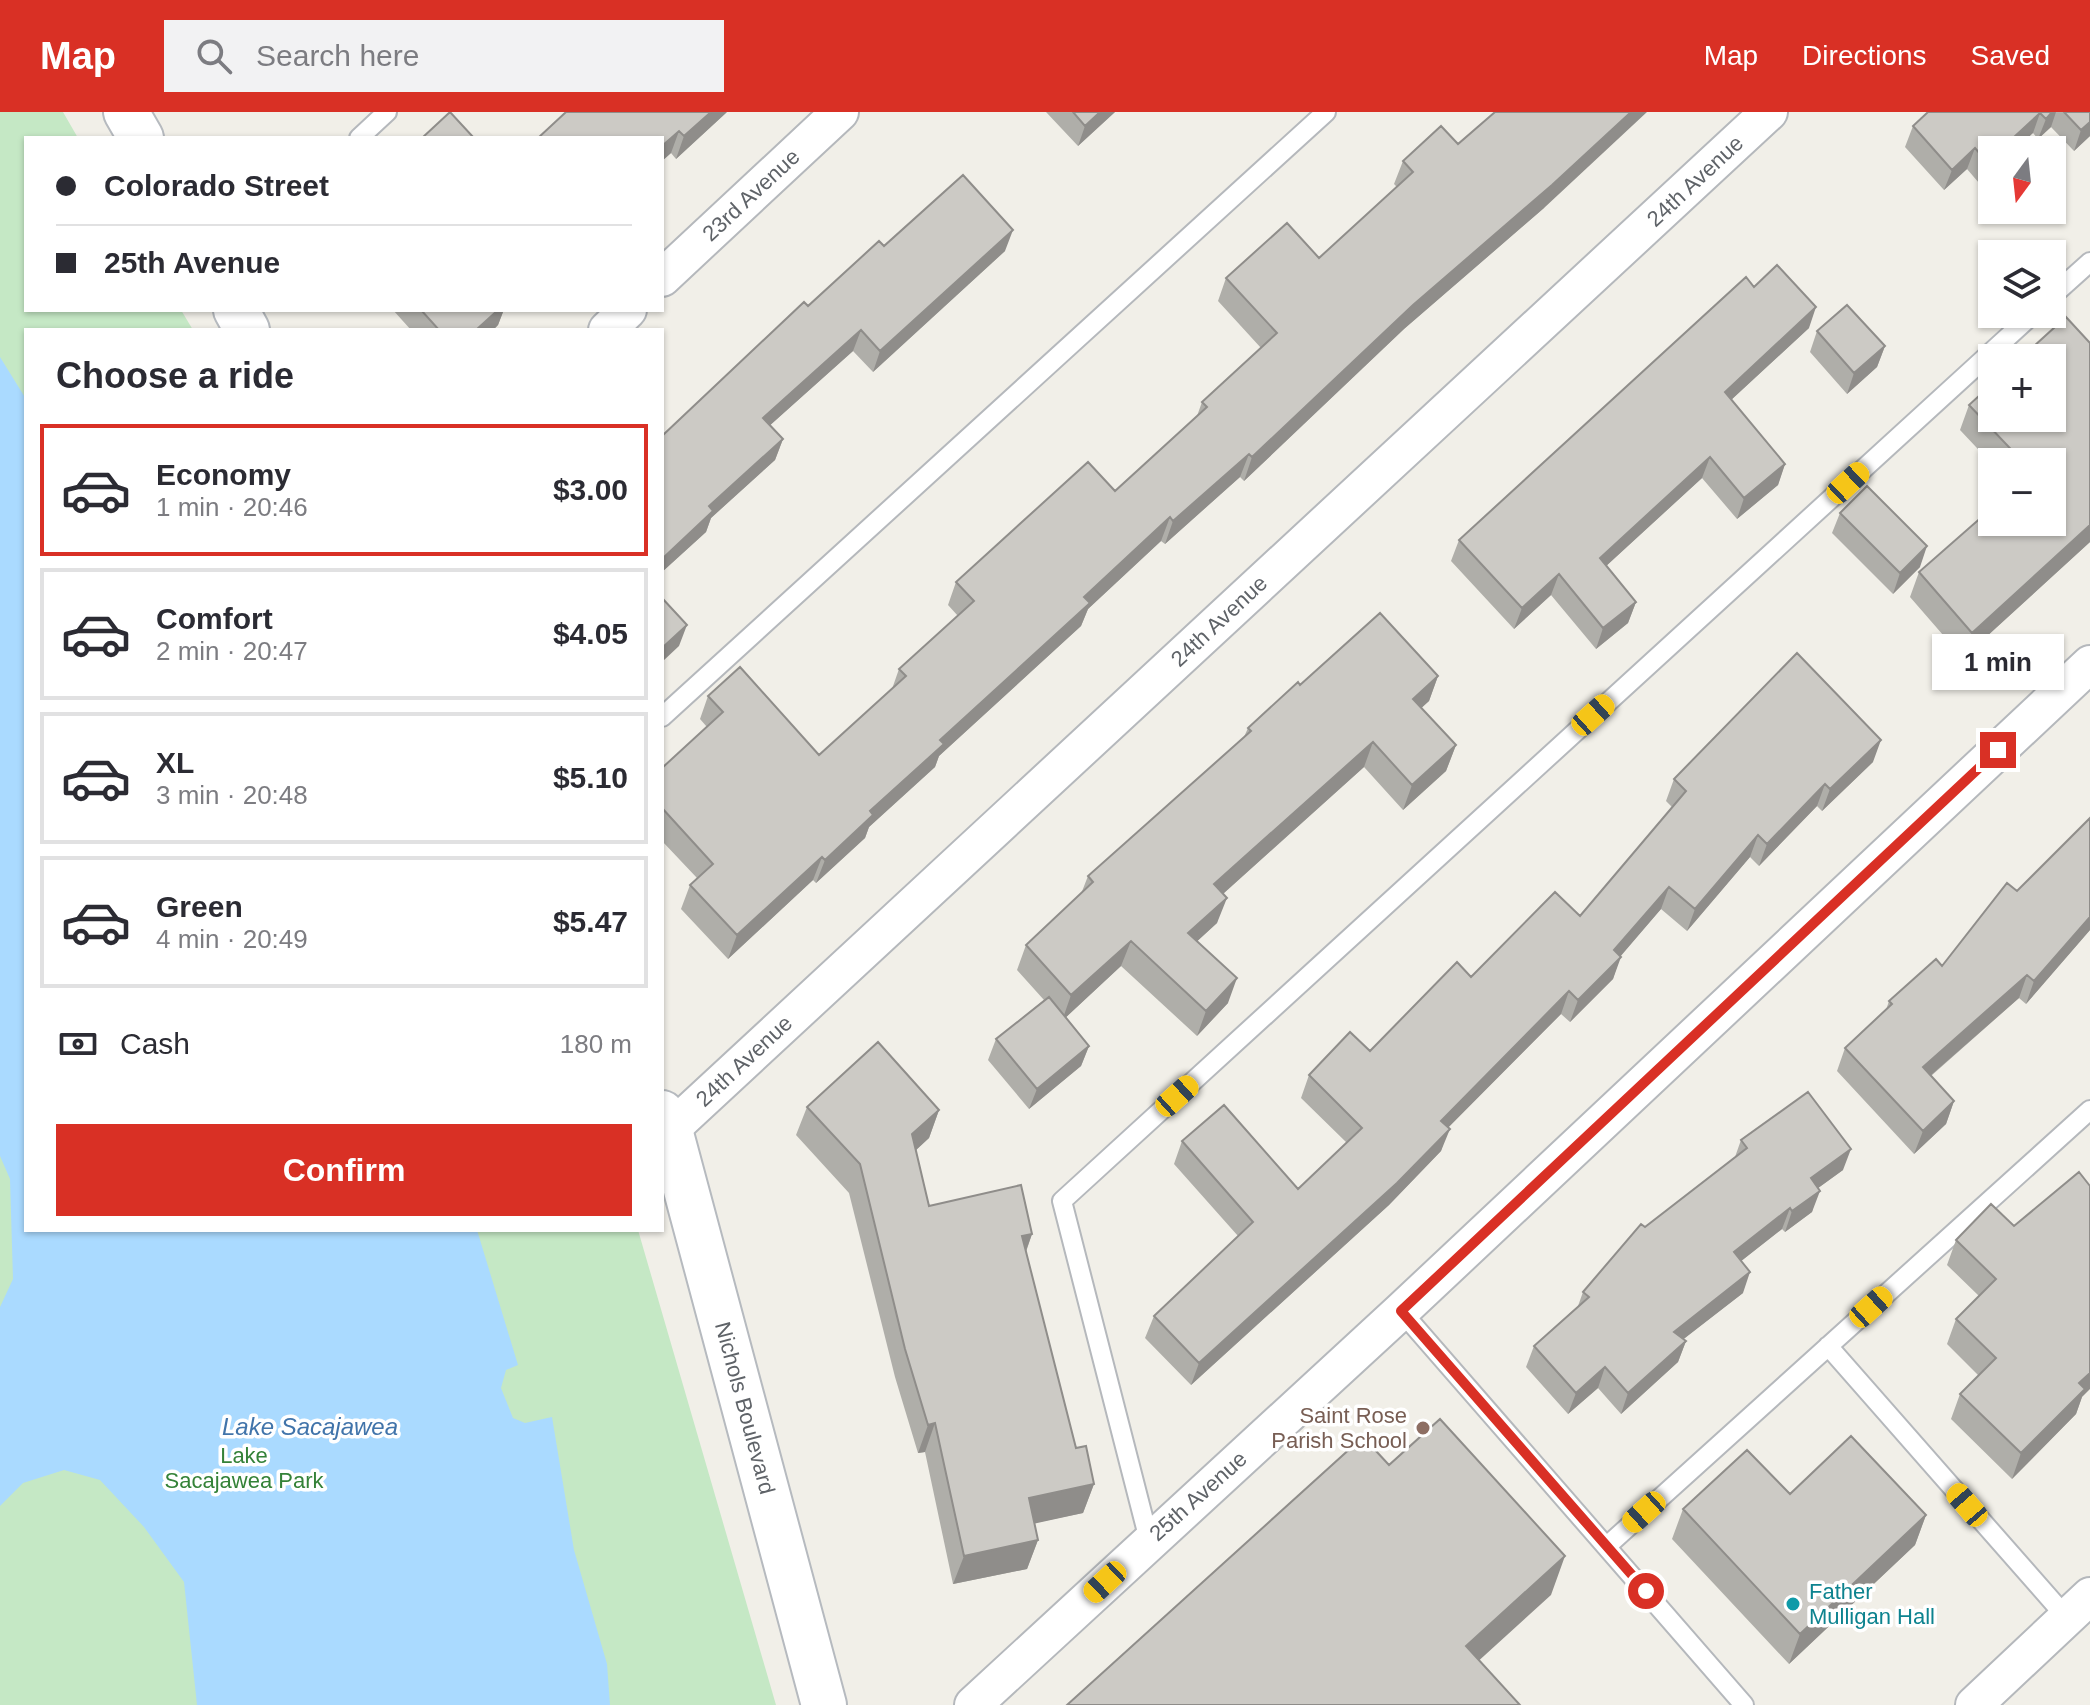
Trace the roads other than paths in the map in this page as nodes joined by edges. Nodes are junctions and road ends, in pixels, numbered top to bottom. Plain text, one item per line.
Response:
1 (126, 112) edge
2 (387, 112) edge
3 (840, 112) edge
4 (1326, 112) edge
5 (1769, 112) edge
6 (140, 136) edge
7 (361, 136) edge
8 (2090, 262) edge
9 (664, 276) edge
10 (2066, 283) edge
11 (626, 312) edge
12 (609, 328) edge
13 (2018, 328) edge
14 (2090, 664) edge
15 (664, 715) edge
16 (2090, 1110) edge
17 (666, 1121) edge
18 (1401, 1311) junction
19 (1828, 1346) junction
20 (1149, 1540) junction
21 (1607, 1546) junction
22 (2078, 1607) edge
23 (824, 1705) edge
24 (973, 1705) edge
25 (1744, 1705) edge
26 (1974, 1705) edge

1 - 6 main road
2 - 7 lane
3 - 9 street, 23rd Avenue
4 - 15 lane
5 - 17 street, 24th Avenue
8 - 10 lane
11 - 12 street
13 - 20 lane
14 - 18 street, 25th Avenue
16 - 19 lane
17 - 23 main road, Nichols Boulevard
18 - 20 street, 25th Avenue
18 - 21 lane
19 - 21 lane
19 - 22 lane
20 - 24 street, 25th Avenue
21 - 25 lane
22 - 26 street

